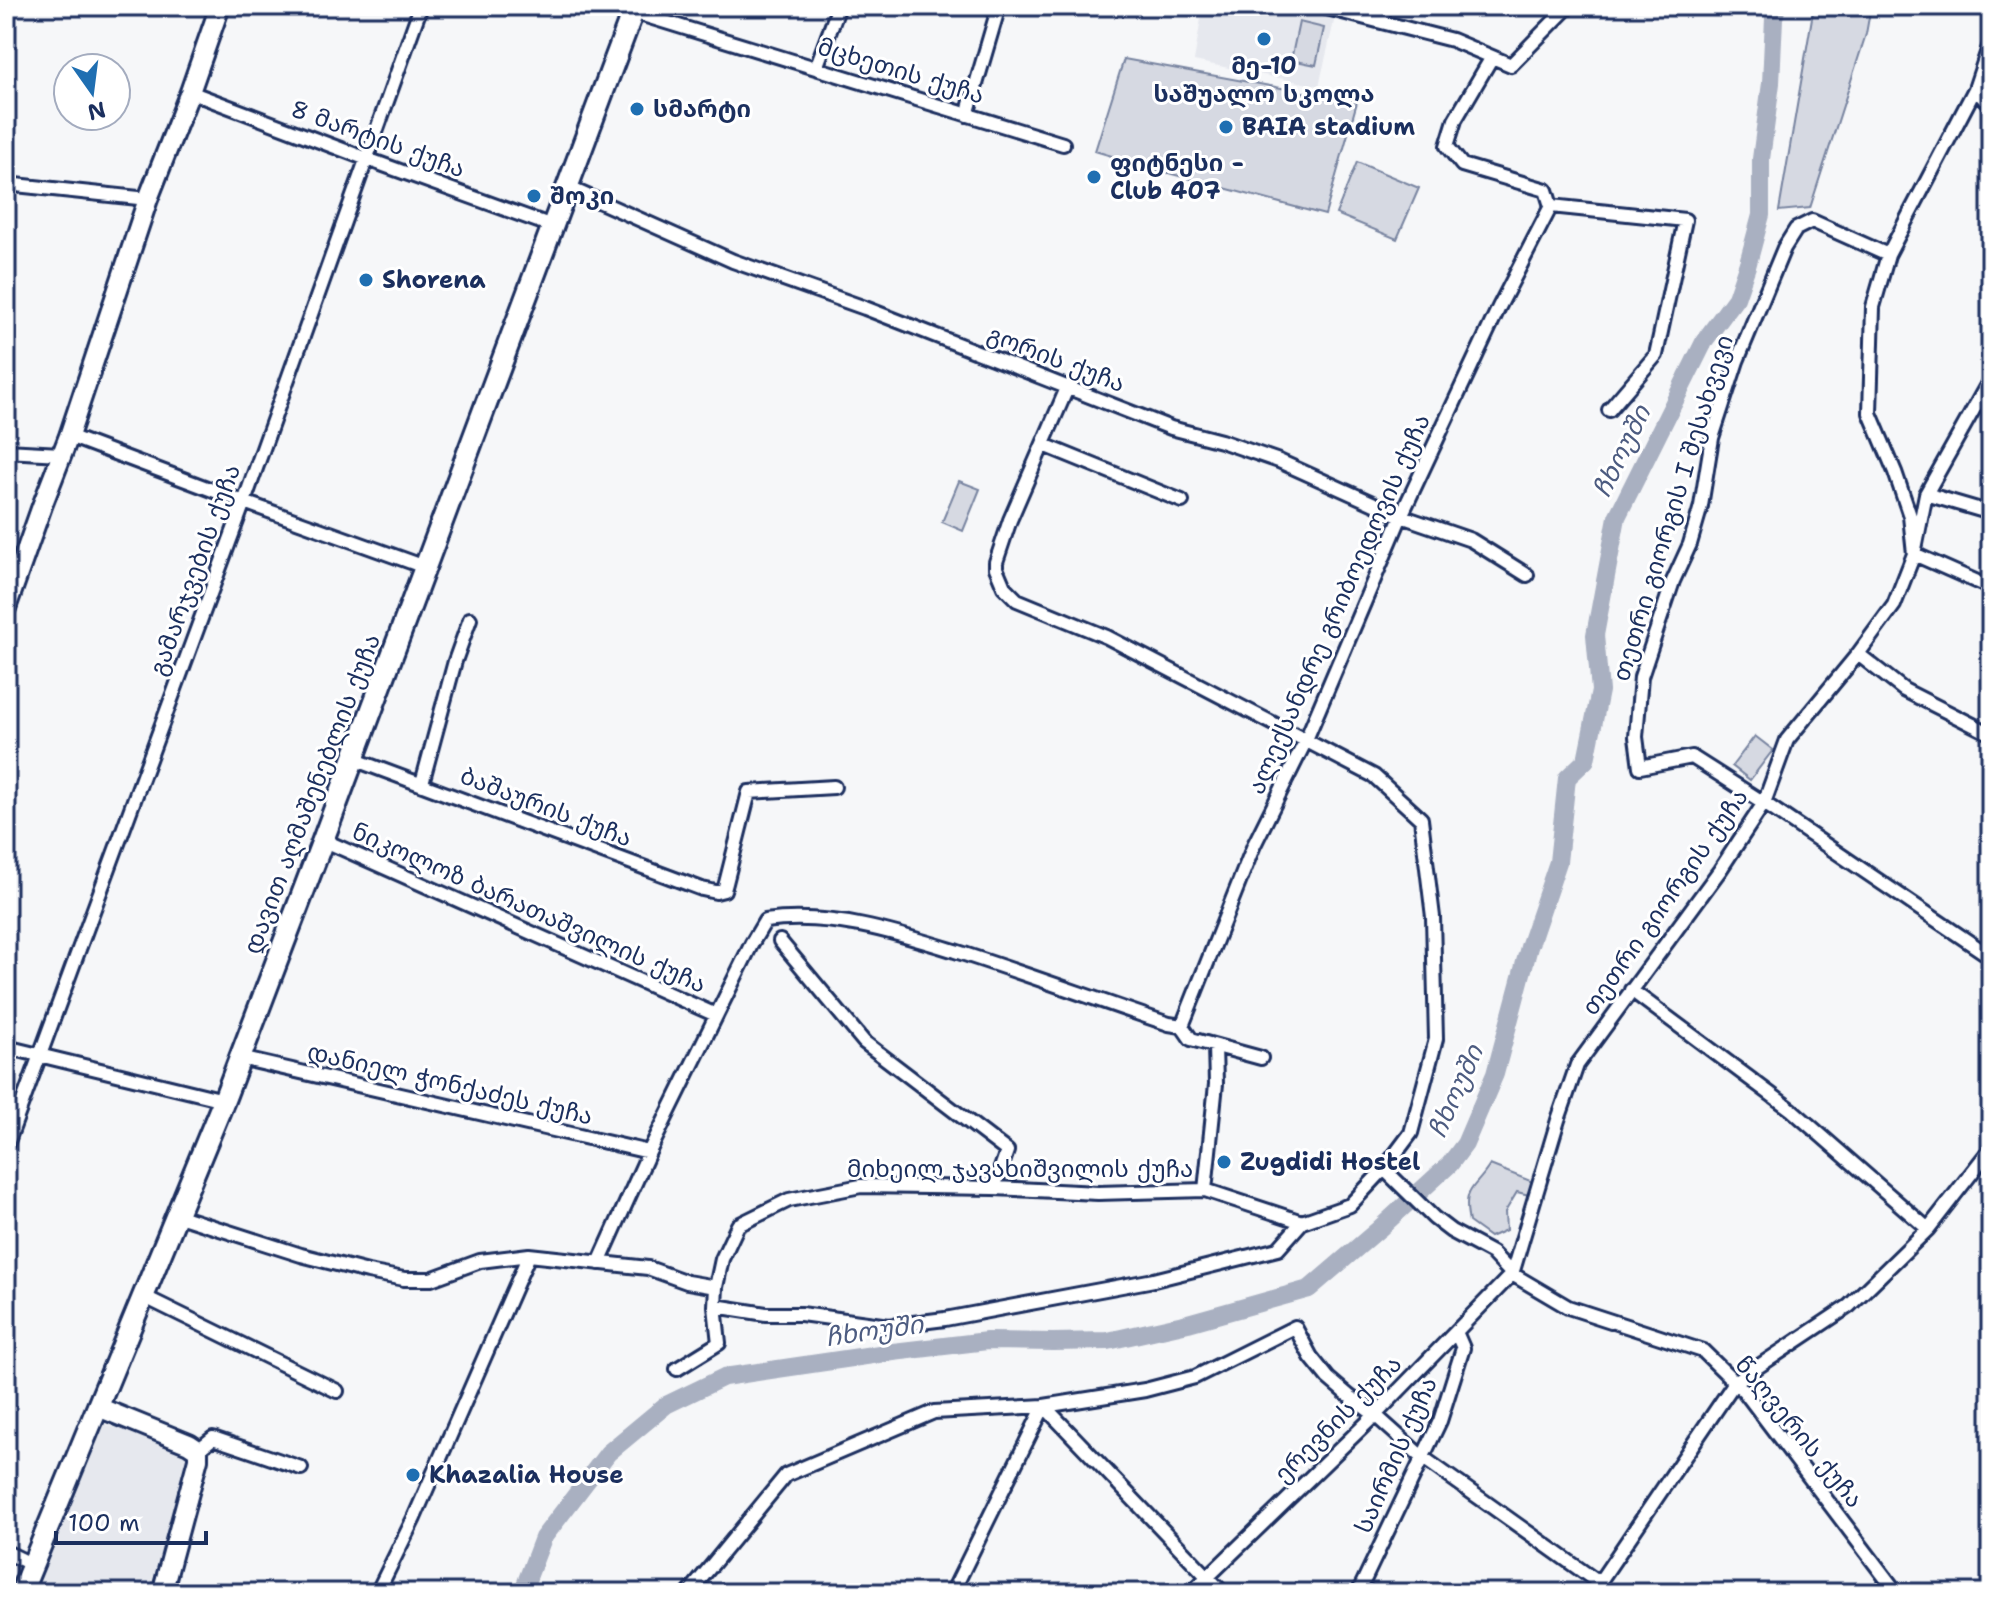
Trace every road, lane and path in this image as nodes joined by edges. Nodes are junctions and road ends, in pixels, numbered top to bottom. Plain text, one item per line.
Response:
1 (220, 6) edge
2 (421, 6) edge
3 (839, 6) edge
4 (999, 6) edge
5 (1319, 6) edge
6 (1386, 6) edge
7 (1569, 6) edge
8 (634, 9) edge
9 (1380, 21) junction
10 (1991, 41) edge
11 (1492, 57) junction
12 (816, 68) junction
13 (1975, 89) junction
14 (190, 92) junction
15 (1991, 106) edge
16 (967, 115) junction
17 (1063, 144) dead end
18 (367, 159) junction
19 (6, 184) edge
20 (567, 187) junction
21 (148, 199) junction
22 (1551, 206) junction
23 (552, 226) junction
24 (1888, 255) junction
25 (1991, 378) edge
26 (1068, 386) junction
27 (1609, 410) dead end
28 (69, 436) junction
29 (1044, 445) junction
30 (6, 451) edge
31 (61, 454) junction
32 (1926, 494) junction
33 (1182, 501) dead end
34 (244, 502) junction
35 (1991, 513) edge
36 (1401, 516) junction
37 (1914, 554) junction
38 (425, 567) junction
39 (1527, 575) dead end
40 (1991, 588) edge
41 (6, 608) edge
42 (470, 619) dead end
43 (1858, 654) junction
44 (1991, 734) edge
45 (1305, 742) junction
46 (353, 759) junction
47 (422, 783) junction
48 (834, 787) dead end
49 (1764, 803) junction
50 (323, 840) junction
51 (780, 941) dead end
52 (1991, 957) edge
53 (1631, 990) junction
54 (716, 1015) junction
55 (1182, 1026) junction
56 (1215, 1046) junction
57 (6, 1047) edge
58 (39, 1056) junction
59 (240, 1058) junction
60 (1261, 1058) dead end
61 (224, 1100) junction
62 (6, 1147) edge
63 (1991, 1148) edge
64 (649, 1152) junction
65 (1384, 1169) junction
66 (994, 1188) junction
67 (1205, 1190) junction
68 (176, 1215) junction
69 (1302, 1222) junction
70 (1928, 1229) junction
71 (529, 1255) junction
72 (599, 1263) junction
73 (1512, 1274) junction
74 (716, 1287) junction
75 (143, 1296) junction
76 (715, 1306) junction
77 (1456, 1332) junction
78 (677, 1369) dead end
79 (1735, 1382) junction
80 (337, 1391) dead end
81 (1044, 1406) junction
82 (98, 1407) junction
83 (1375, 1415) junction
84 (198, 1450) junction
85 (1422, 1457) junction
86 (301, 1468) dead end
87 (6, 1552) edge
88 (33, 1565) junction
89 (1207, 1578) junction
90 (1596, 1588) edge
91 (21, 1593) edge
92 (162, 1593) edge
93 (377, 1593) edge
94 (689, 1593) edge
95 (952, 1593) edge
96 (1191, 1593) edge
97 (1223, 1593) edge
98 (1358, 1593) edge
99 (1897, 1593) edge

1 - 14 main road
2 - 18 street, გამარჯვების ქუჩა
3 - 12 street
4 - 16 street
5 - 9 street
6 - 9 street
7 - 11 street
8 - 12 street, მცხეთის ქუჩა
8 - 20 highway, დავით აღმაშენებლის ქუჩა
9 - 11 street
10 - 13 street, თეთრი გიორგის ქუჩა
11 - 22 street
12 - 16 street, მცხეთის ქუჩა
13 - 15 street
13 - 24 street, თეთრი გიორგის ქუჩა
14 - 18 street, 8 მარტის ქუჩა
14 - 21 main road
16 - 17 street, მცხეთის ქუჩა
18 - 23 street, 8 მარტის ქუჩა
18 - 34 street, გამარჯვების ქუჩა
19 - 21 street
20 - 23 highway, დავით აღმაშენებლის ქუჩა
20 - 26 street, გორის ქუჩა
21 - 28 main road
22 - 27 street
22 - 36 street, ალექსანდრე გრიბოედოვის ქუჩა
23 - 38 highway, დავით აღმაშენებლის ქუჩა
24 - 37 street, თეთრი გიორგის ქუჩა
24 - 49 street, თეთრი გიორგის I შესახვევი
25 - 32 street
26 - 29 street
26 - 36 street, გორის ქუჩა
28 - 31 main road
28 - 34 street
29 - 33 street
29 - 45 street
30 - 31 street
31 - 41 main road
32 - 35 street
32 - 37 street
34 - 38 street
34 - 58 street, გამარჯვების ქუჩა
36 - 39 street, გორის ქუჩა
36 - 45 street, ალექსანდრე გრიბოედოვის ქუჩა
37 - 40 street
37 - 43 street, თეთრი გიორგის ქუჩა
38 - 46 highway, დავით აღმაშენებლის ქუჩა
42 - 47 street
43 - 44 street
43 - 49 street, თეთრი გიორგის ქუჩა
45 - 55 street, ალექსანდრე გრიბოედოვის ქუჩა
45 - 65 street
46 - 47 street, ბაშაურის ქუჩა
46 - 50 highway, დავით აღმაშენებლის ქუჩა
47 - 48 street, ბაშაურის ქუჩა
49 - 52 street
49 - 53 street, თეთრი გიორგის ქუჩა
50 - 54 street, ნიკოლოზ ბარათაშვილის ქუჩა
50 - 59 highway, დავით აღმაშენებლის ქუჩა
51 - 66 street
53 - 70 street
53 - 73 street, თეთრი გიორგის ქუჩა
54 - 55 street
54 - 64 street
55 - 56 street
56 - 60 street
56 - 67 street
57 - 58 street
58 - 61 street
58 - 62 street, გამარჯვების ქუჩა
59 - 61 highway, დავით აღმაშენებლის ქუჩა
59 - 64 street, დანიელ ჭონქაძეს ქუჩა
61 - 68 highway, დავით აღმაშენებლის ქუჩა
63 - 70 street
64 - 72 street
65 - 69 street
65 - 73 street, წაღვერის ქუჩა
66 - 67 street, მიხეილ ჯავახიშვილის ქუჩა
66 - 74 street, მიხეილ ჯავახიშვილის ქუჩა
67 - 69 street, მიხეილ ჯავახიშვილის ქუჩა
68 - 71 street
68 - 75 highway, დავით აღმაშენებლის ქუჩა
69 - 76 street
70 - 79 street
71 - 72 street
71 - 93 street
72 - 74 street
73 - 77 street, ერევნის ქუჩა
73 - 79 street, წაღვერის ქუჩა
74 - 76 street, მიხეილ ჯავახიშვილის ქუჩა
75 - 80 street
75 - 82 highway, დავით აღმაშენებლის ქუჩა
76 - 78 street, მიხეილ ჯავახიშვილის ქუჩა
77 - 83 street, ერევნის ქუჩა
77 - 85 street, საირმის ქუჩა
79 - 90 street
79 - 99 street, წაღვერის ქუჩა
81 - 83 street
81 - 89 street
81 - 94 street
81 - 95 street
82 - 84 main road
82 - 88 highway, დავით აღმაშენებლის ქუჩა
83 - 85 street
83 - 89 street, ერევნის ქუჩა
84 - 86 street
84 - 92 main road
85 - 90 street
85 - 98 street, საირმის ქუჩა
87 - 88 street
88 - 91 highway, დავით აღმაშენებლის ქუჩა
89 - 96 street, ერევნის ქუჩა
89 - 97 street

